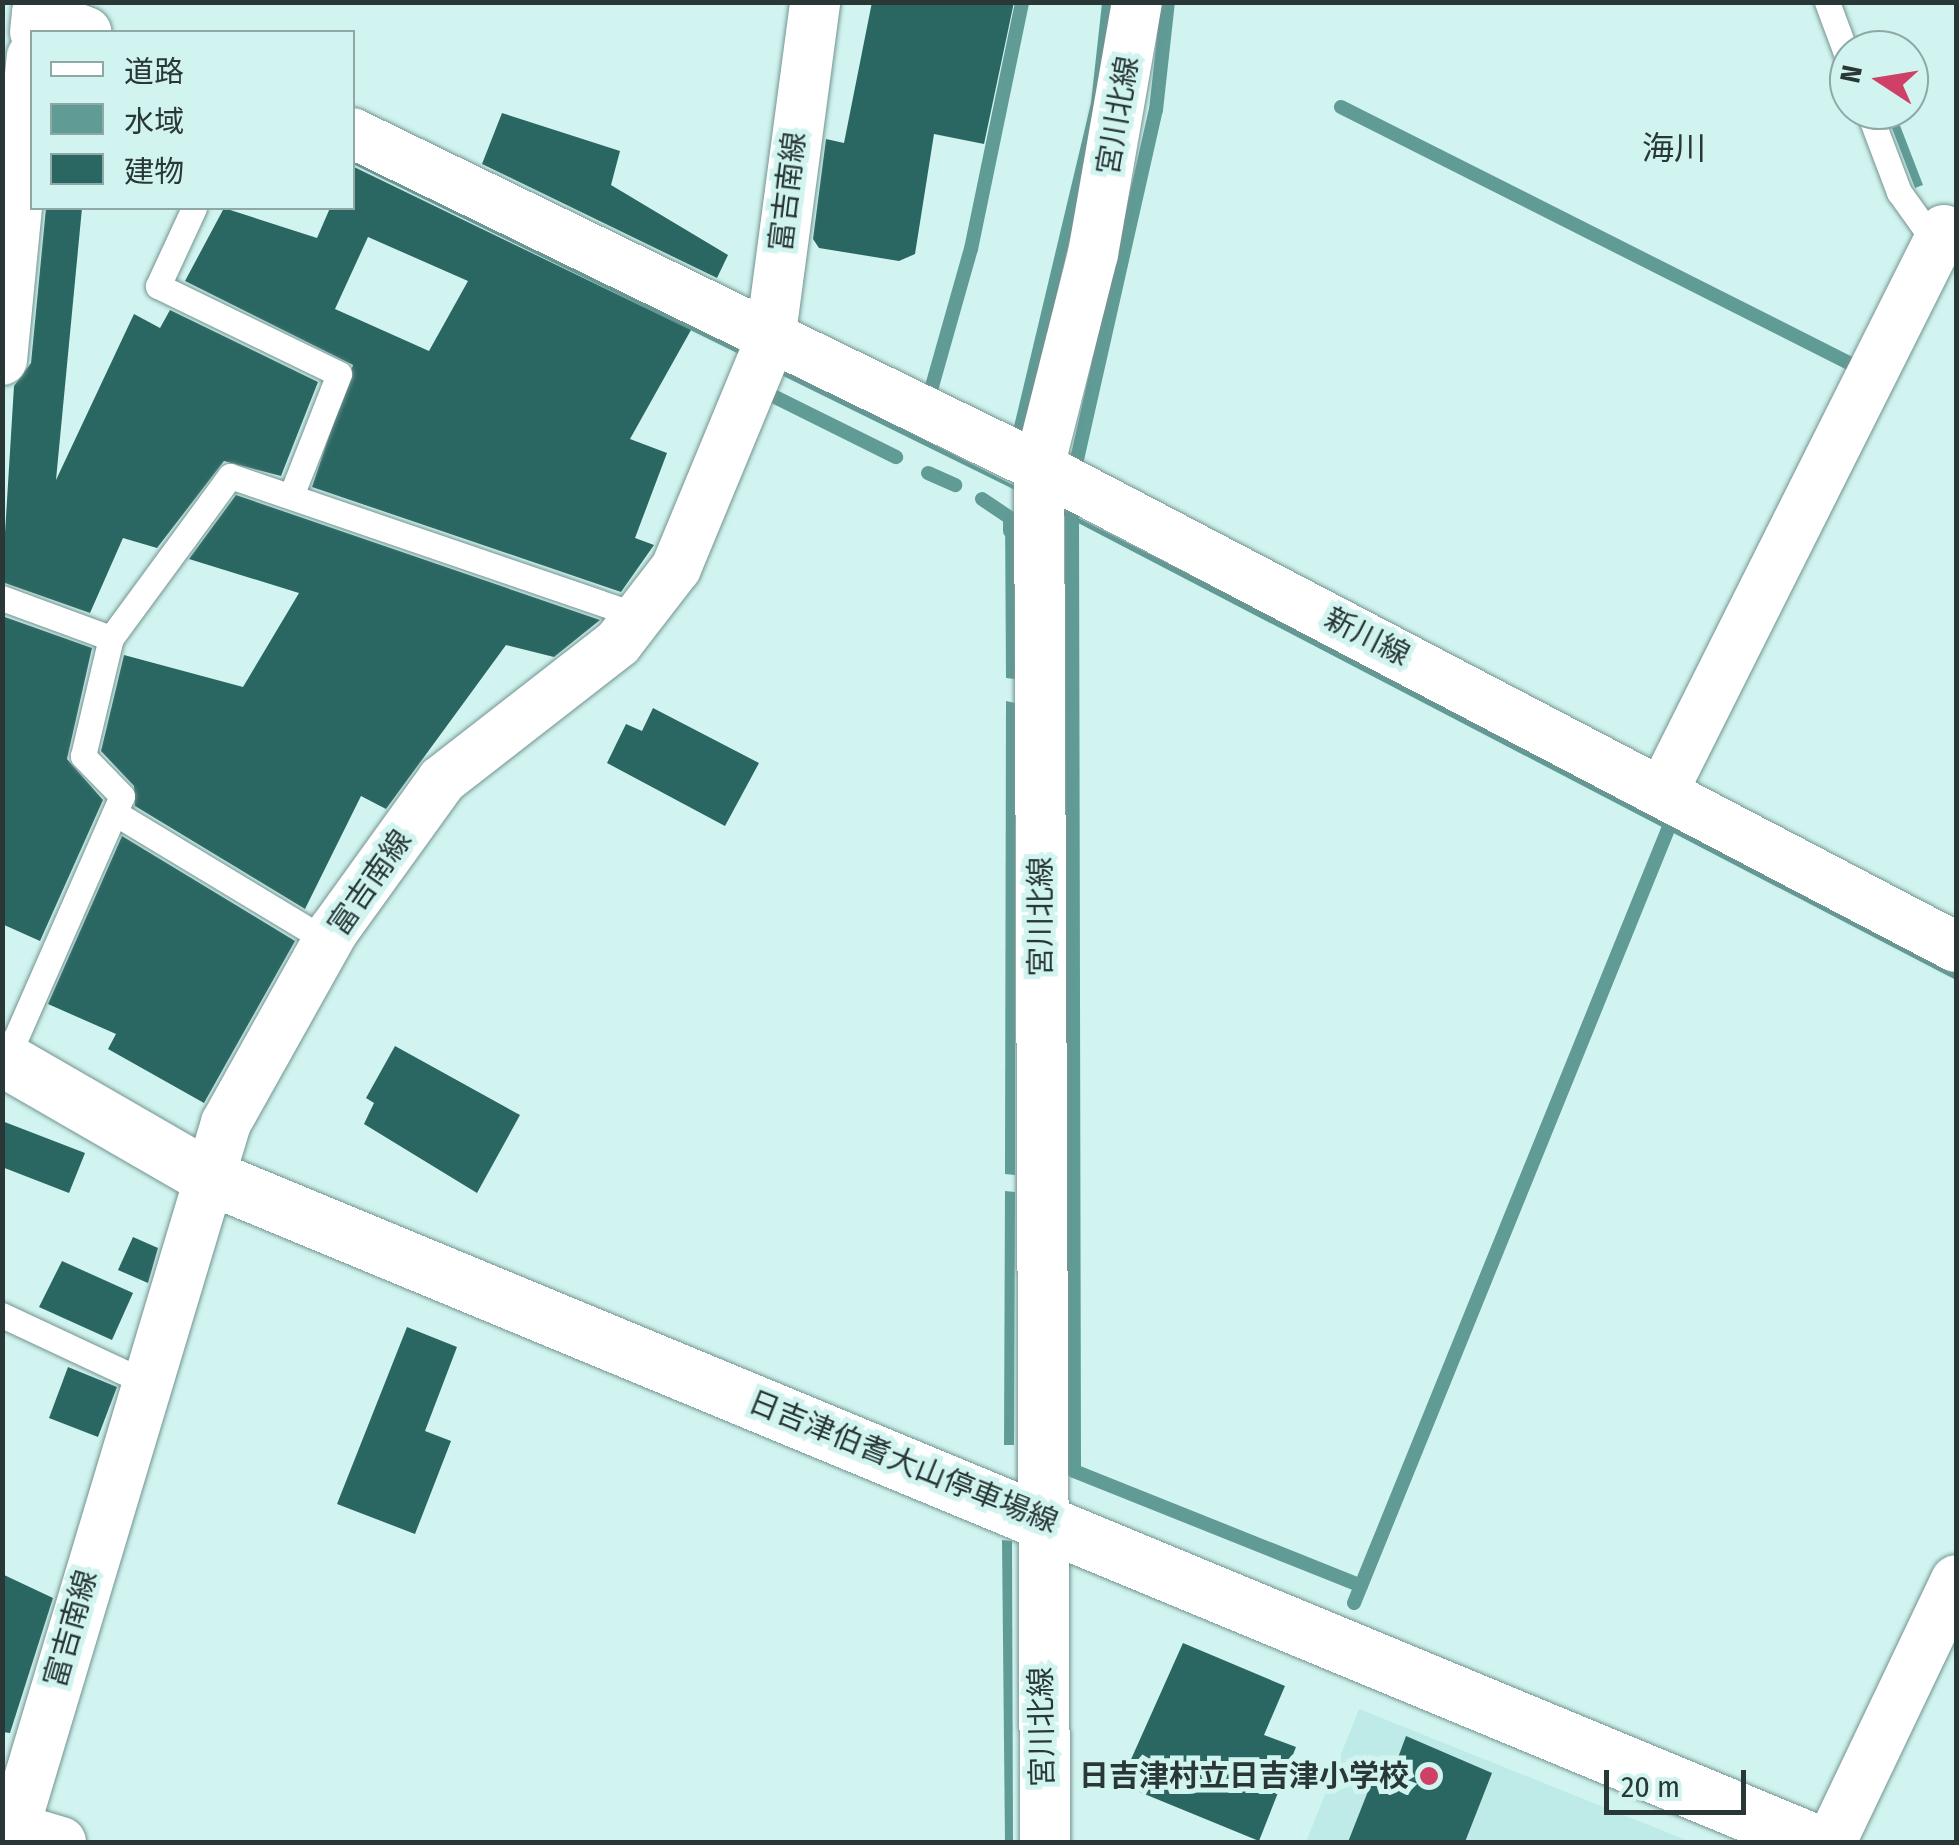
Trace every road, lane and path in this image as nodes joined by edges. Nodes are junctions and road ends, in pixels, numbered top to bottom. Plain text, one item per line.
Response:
1 (815, 2) edge
2 (1137, 2) edge
3 (1827, 2) edge
4 (31, 26) edge
5 (68, 30) edge
6 (1837, 30) edge
7 (30, 38) edge
8 (1876, 130) edge
9 (355, 134) edge
10 (193, 210) edge
11 (1947, 240) edge
12 (770, 341) junction
13 (2, 360) edge
14 (1040, 467) junction
15 (290, 496) junction
16 (2, 598) edge
17 (644, 618) junction
18 (111, 638) junction
19 (1663, 792) junction
20 (115, 814) junction
21 (328, 942) junction
22 (1956, 947) edge
23 (4, 1059) edge
24 (204, 1175) junction
25 (2, 1314) edge
26 (143, 1381) junction
27 (1038, 1518) junction
28 (1956, 1580) edge
29 (28, 1838) edge
30 (1044, 1842) edge
31 (1815, 1842) edge
32 (1831, 1842) edge

1 - 12 street, 富吉南線
2 - 14 street, 宮川北線
3 - 6 lane
4 - 5 street
7 - 13 street
8 - 11 lane
9 - 12 street, 新川線
10 - 15 lane
11 - 19 street
12 - 14 street, 新川線
12 - 17 street, 富吉南線
14 - 19 street, 新川線
14 - 27 street, 宮川北線
15 - 17 lane
15 - 18 lane
16 - 18 lane
17 - 21 street, 富吉南線
18 - 20 lane
19 - 22 street, 新川線
20 - 21 lane
20 - 23 lane
21 - 24 street, 富吉南線
23 - 24 main road, 日吉津伯耆大山停車場線
24 - 26 street, 富吉南線
24 - 27 main road, 日吉津伯耆大山停車場線
25 - 26 lane
26 - 29 street, 富吉南線
27 - 30 street, 宮川北線
27 - 31 main road, 日吉津伯耆大山停車場線
28 - 32 street

